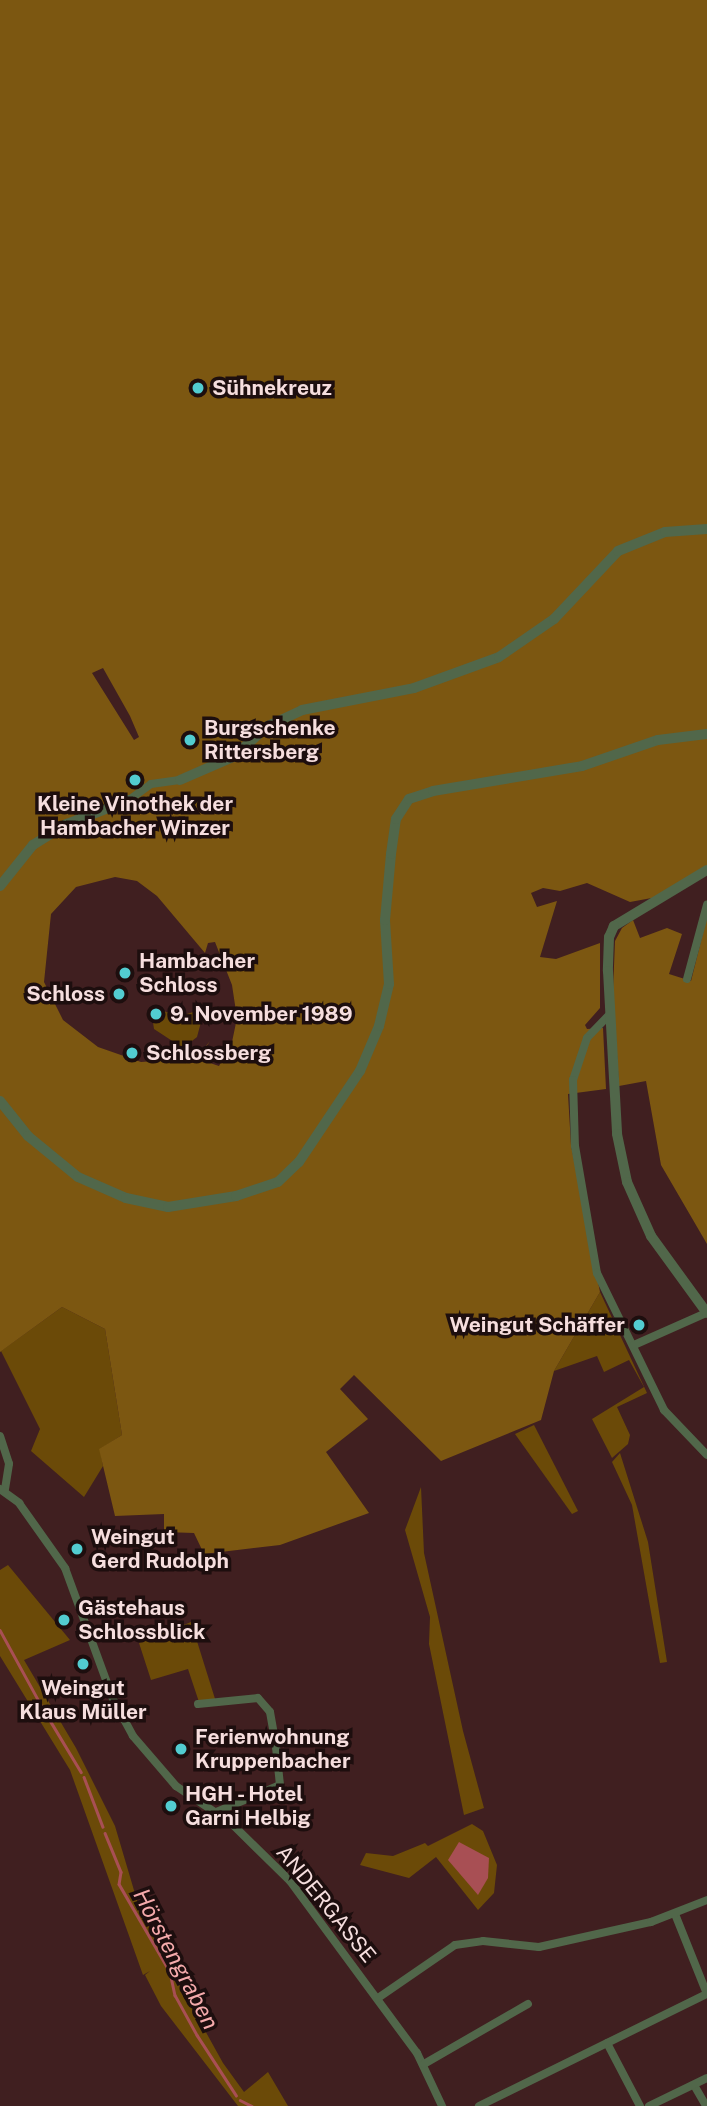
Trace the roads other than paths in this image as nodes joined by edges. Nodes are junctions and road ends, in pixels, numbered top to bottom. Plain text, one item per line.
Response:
1 (707, 529) edge
2 (707, 734) edge
3 (180, 780) joint
4 (129, 800) joint
5 (707, 870) edge
6 (0, 886) edge
7 (707, 905) edge
8 (687, 979) dead end
9 (610, 1014) junction
10 (0, 1101) edge
11 (707, 1313) edge
12 (634, 1345) junction
13 (0, 1436) edge
14 (707, 1455) edge
15 (2, 1490) edge
16 (198, 1704) dead end
17 (216, 1812) junction
18 (707, 1900) edge
19 (676, 1914) junction
20 (707, 1994) edge
21 (378, 1998) junction
22 (528, 2004) dead end
23 (607, 2043) junction
24 (424, 2064) junction
25 (707, 2078) edge
26 (694, 2085) junction
27 (442, 2106) edge
28 (479, 2106) edge
29 (640, 2106) edge
30 (649, 2106) edge
31 (706, 2106) edge

1 - 3 street
2 - 10 street
3 - 4 street
4 - 6 street
5 - 9 street
7 - 8 street
9 - 11 street
9 - 12 street
11 - 12 street
12 - 14 street
13 - 15 street
15 - 17 street, ANDERGASSE
16 - 17 street
17 - 21 street, ANDERGASSE
18 - 19 street
19 - 20 street
19 - 21 street
20 - 23 street
21 - 24 street, ANDERGASSE
22 - 24 street
23 - 28 street
23 - 29 street
24 - 27 street, ANDERGASSE
25 - 26 street
26 - 30 street
26 - 31 street

